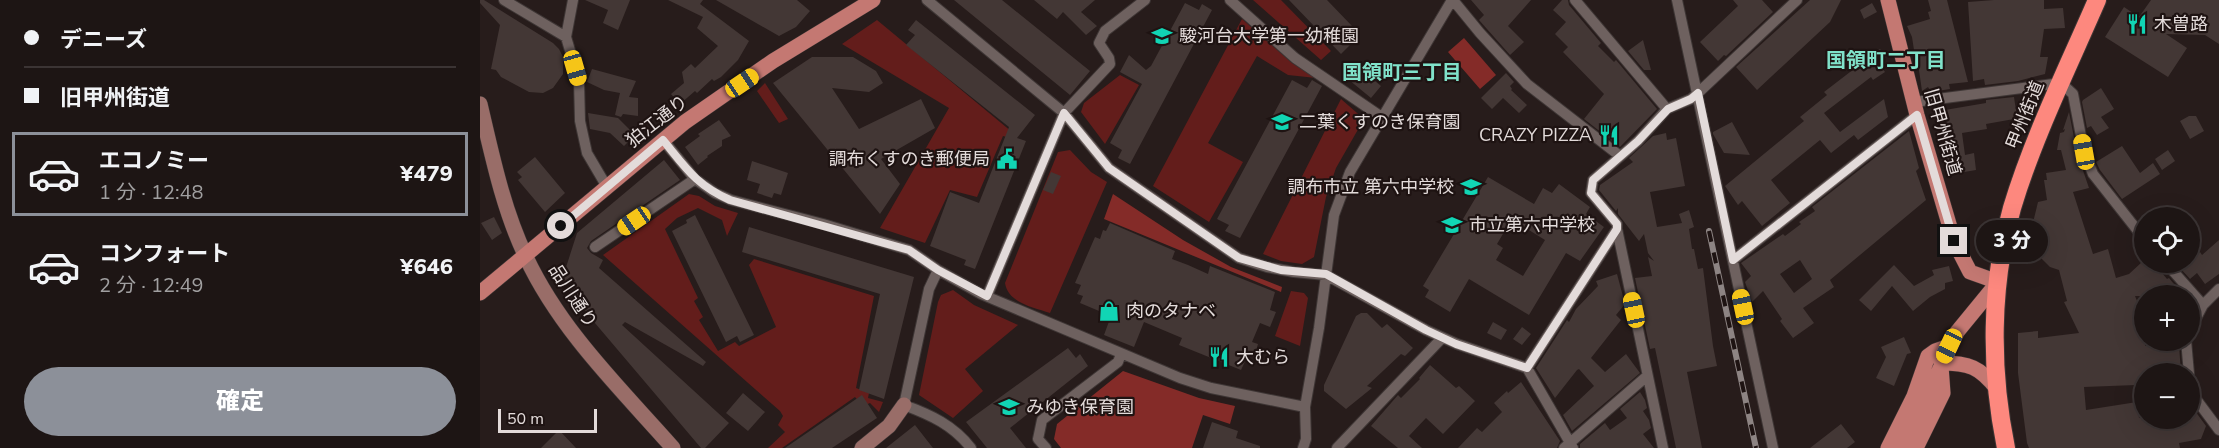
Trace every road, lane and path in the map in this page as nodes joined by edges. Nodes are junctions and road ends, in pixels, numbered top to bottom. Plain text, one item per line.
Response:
1 (504, 0) edge
2 (573, 0) edge
3 (927, 0) edge
4 (1145, 0) edge
5 (1230, 0) edge
6 (1453, 0) edge
7 (1575, 0) edge
8 (1677, 0) edge
9 (1797, 0) edge
10 (1888, 0) edge
11 (2097, 0) edge
12 (866, 2) edge
13 (566, 37) junction
14 (2061, 82) junction
15 (1698, 93) junction
16 (480, 104) edge
17 (1915, 108) junction
18 (1668, 109) junction
19 (1064, 113) junction
20 (1383, 118) junction
21 (663, 140) junction
22 (1620, 156) junction
23 (695, 179) junction
24 (607, 187) junction
25 (2134, 226) edge
26 (1617, 229) junction
27 (596, 247) dead end
28 (525, 255) junction
29 (1733, 260) junction
30 (938, 270) junction
31 (2175, 273) edge
32 (1326, 274) junction
33 (1998, 282) junction
34 (2219, 289) edge
35 (480, 293) edge
36 (987, 296) junction
37 (2203, 305) junction
38 (2200, 311) edge
39 (1442, 338) junction
40 (1949, 346) junction
41 (1121, 354) junction
42 (1941, 363) junction
43 (1527, 368) junction
44 (1647, 376) junction
45 (1997, 389) junction
46 (2200, 404) edge
47 (904, 405) junction
48 (1305, 407) junction
49 (2219, 430) edge
50 (1306, 445) edge
51 (1569, 446) edge
52 (673, 448) edge
53 (862, 448) edge
54 (971, 448) edge
55 (1046, 448) edge
56 (1337, 448) edge
57 (1663, 448) edge
58 (1773, 448) edge
59 (1888, 448) edge
60 (1903, 448) edge
61 (1916, 448) edge
62 (2006, 448) edge

1 - 13 street
2 - 13 street
3 - 19 street
4 - 19 street
5 - 20 street
6 - 20 street
6 - 22 street
7 - 18 street
8 - 15 street
9 - 15 street
10 - 17 main road, 旧甲州街道
11 - 14 highway, 甲州街道
12 - 21 main road, 狛江通り
13 - 24 street
14 - 17 street
14 - 25 street
14 - 33 highway, 甲州街道
15 - 18 street
15 - 29 street
16 - 28 street, 品川通り
17 - 29 street
17 - 33 main road, 旧甲州街道
18 - 22 street
19 - 32 street
19 - 36 street
20 - 32 street
21 - 23 street
21 - 24 main road, 狛江通り
22 - 26 street
23 - 27 street
23 - 30 street
24 - 28 main road, 狛江通り
26 - 43 street
26 - 44 street
28 - 35 main road, 狛江通り
28 - 52 street, 品川通り
29 - 58 street
30 - 36 street
30 - 47 street
31 - 37 street
32 - 39 street
32 - 48 street
33 - 40 main road
33 - 45 highway, 甲州街道
34 - 37 street
36 - 41 street
37 - 38 street
39 - 43 street
39 - 56 street
40 - 42 main road
40 - 59 main road
41 - 48 street
41 - 55 street
42 - 45 main road
42 - 60 main road
42 - 61 main road
43 - 51 street
44 - 51 street
44 - 57 street
45 - 62 highway
46 - 49 street
47 - 53 street
47 - 54 street
48 - 50 street

